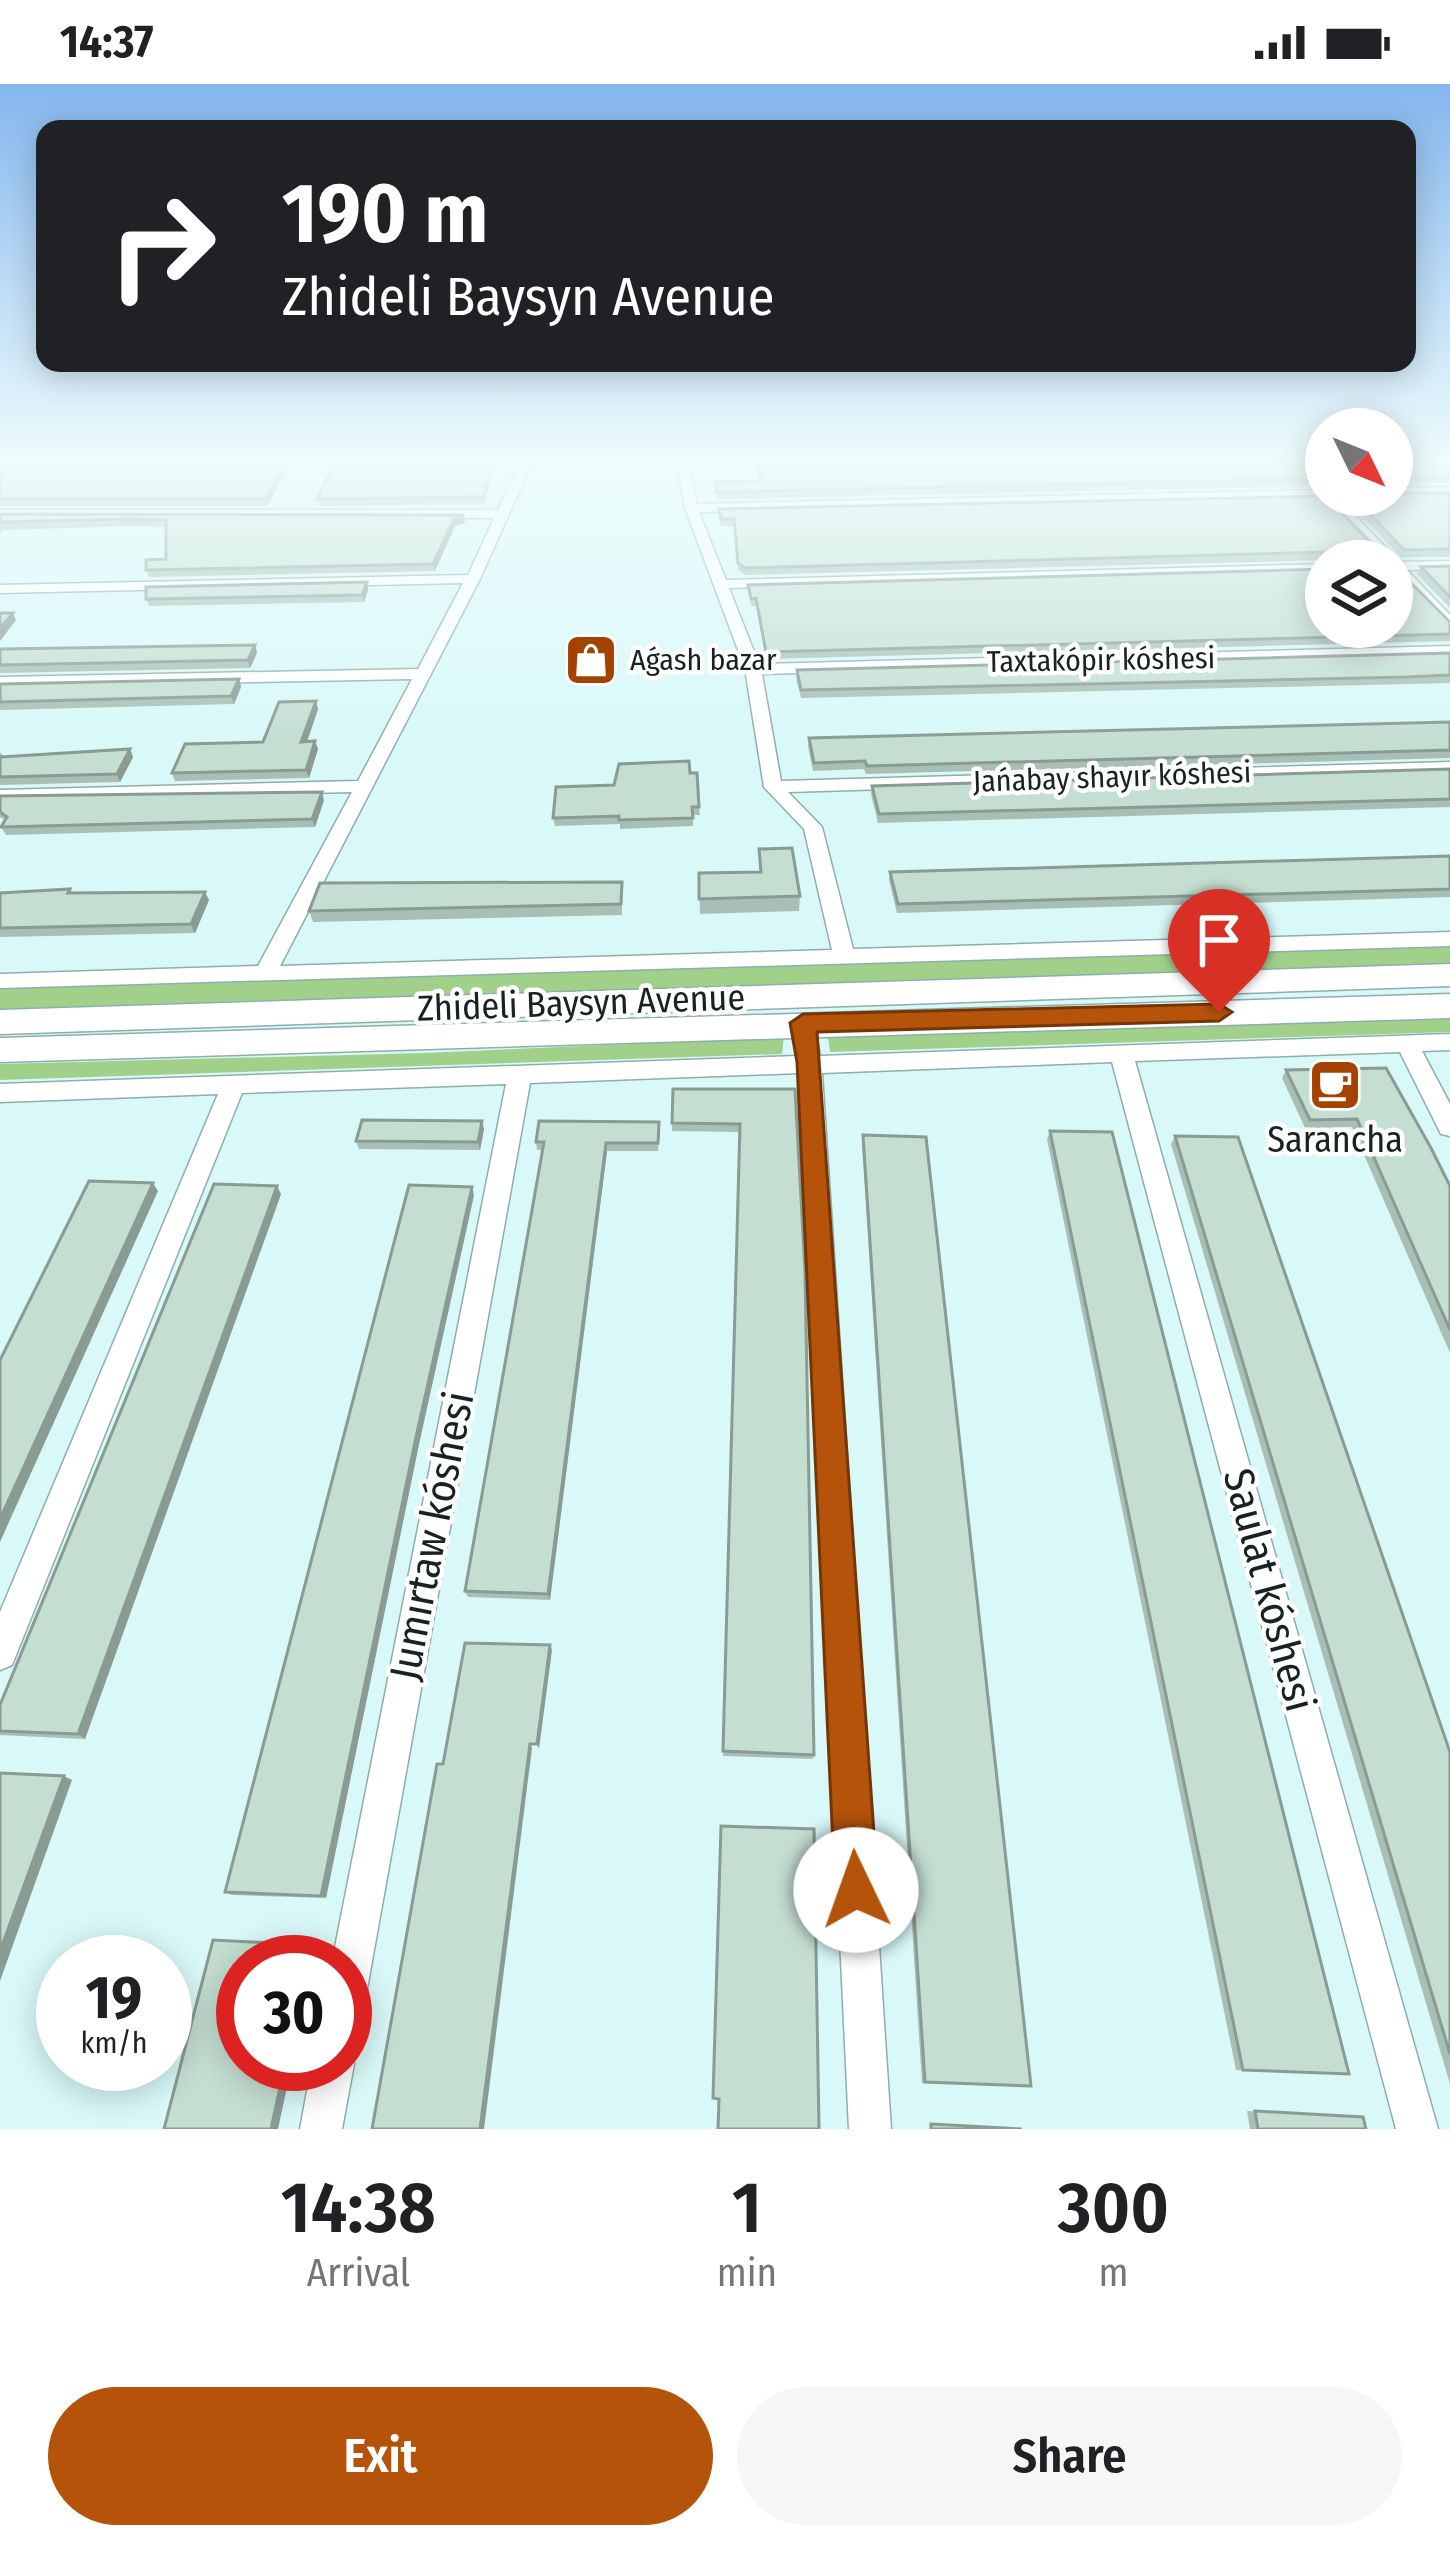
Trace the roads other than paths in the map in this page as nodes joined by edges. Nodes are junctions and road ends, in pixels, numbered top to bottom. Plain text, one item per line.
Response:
1 (484, 553) edge
2 (710, 553) edge
3 (1450, 565) edge
4 (1413, 566) edge
5 (1305, 569) edge
6 (473, 579) junction
7 (723, 584) junction
8 (1413, 585) edge
9 (0, 589) edge
10 (1450, 624) edge
11 (1450, 651) edge
12 (753, 669) junction
13 (419, 674) junction
14 (0, 682) edge
15 (1450, 767) edge
16 (364, 786) junction
17 (773, 787) junction
18 (0, 795) edge
19 (1450, 940) edge
20 (844, 956) junction
21 (266, 972) junction
22 (1450, 975) edge
23 (0, 981) edge
24 (1450, 1006) edge
25 (0, 1022) edge
26 (803, 1023) junction
27 (1450, 1042) edge
28 (1408, 1044) junction
29 (0, 1050) edge
30 (1121, 1052) junction
31 (810, 1062) junction
32 (520, 1072) junction
33 (234, 1083) junction
34 (0, 1093) edge
35 (1450, 1127) edge
36 (0, 1653) edge
37 (357, 1935) edge
38 (328, 2091) edge
39 (321, 2129) edge
40 (870, 2129) edge
41 (1417, 2129) edge

1 - 6 street
2 - 7 street
3 - 4 street
5 - 7 street
6 - 9 street
6 - 13 street
7 - 12 street
8 - 10 street
11 - 12 street, Taxtakópir kóshesi
12 - 17 street
13 - 14 street
13 - 16 street
15 - 17 street, Jańabay shayır kóshesi
16 - 18 street
16 - 21 street
17 - 20 street
19 - 20 street
20 - 21 street
21 - 23 street
22 - 25 main road, Zhideli Baysyn Avenue
24 - 26 main road, Zhideli Baysyn Avenue
26 - 29 main road, Zhideli Baysyn Avenue
26 - 31 street
27 - 28 street
28 - 30 street
28 - 35 street
30 - 31 street
30 - 41 street, Saulat kóshesi
31 - 32 street
31 - 40 street
32 - 33 street
32 - 37 street, Jumırtaw kóshesi
33 - 34 street
33 - 36 street
38 - 39 street

